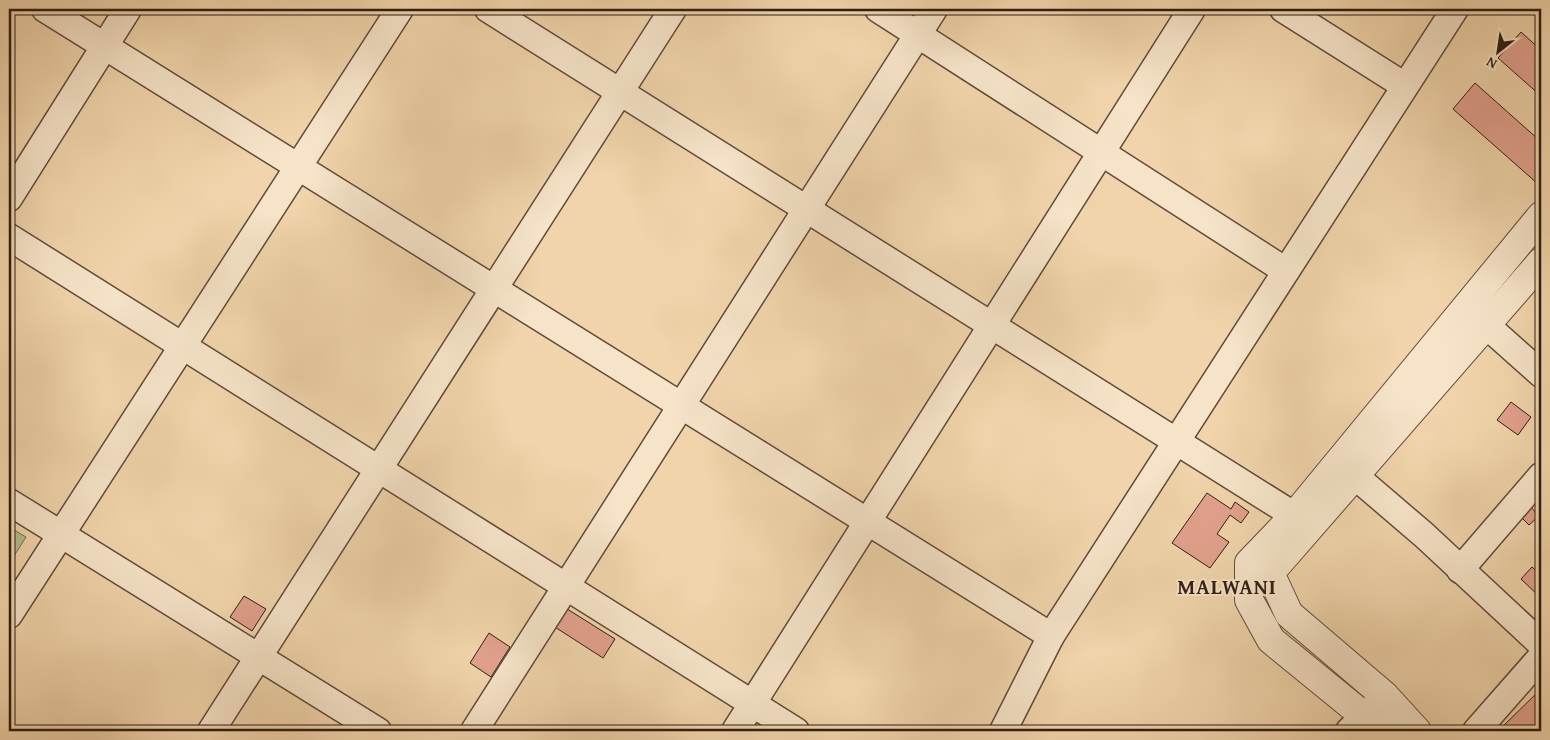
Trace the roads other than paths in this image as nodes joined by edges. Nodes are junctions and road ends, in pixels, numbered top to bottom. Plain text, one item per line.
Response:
1 (45, 9) edge
2 (128, 9) edge
3 (400, 9) edge
4 (488, 9) edge
5 (673, 9) edge
6 (878, 9) edge
7 (934, 9) edge
8 (1192, 9) edge
9 (1283, 9) edge
10 (1454, 9) edge
11 (917, 34) junction
12 (105, 46) junction
13 (1405, 86) junction
14 (620, 92) junction
15 (1101, 152) junction
16 (298, 166) junction
17 (9, 198) edge
18 (806, 209) junction
19 (1541, 216) edge
20 (9, 238) edge
21 (1541, 262) edge
22 (1286, 271) junction
23 (494, 288) junction
24 (1486, 325) junction
25 (992, 326) junction
26 (182, 346) junction
27 (1541, 374) edge
28 (681, 406) junction
29 (1176, 442) junction
30 (378, 470) junction
31 (1355, 476) junction
32 (1541, 476) edge
33 (9, 502) edge
34 (1303, 521) junction
35 (868, 522) junction
36 (61, 534) junction
37 (1460, 570) junction
38 (566, 588) junction
39 (9, 614) edge
40 (1051, 636) junction
41 (1541, 644) edge
42 (258, 657) junction
43 (1541, 657) edge
44 (1385, 696) junction
45 (752, 705) junction
46 (1365, 726) edge
47 (210, 731) edge
48 (378, 731) edge
49 (474, 731) edge
50 (736, 731) edge
51 (796, 731) edge
52 (1003, 731) edge
53 (1417, 731) edge
54 (1476, 731) edge

1 - 12 street
2 - 12 street
3 - 16 street
4 - 14 street
5 - 14 street
6 - 11 street
7 - 11 street
8 - 15 street
9 - 13 street
10 - 13 street
11 - 15 street
11 - 18 street
12 - 16 street
12 - 17 street
13 - 22 street
14 - 18 street
14 - 23 street
15 - 22 street
15 - 25 street
16 - 23 street
16 - 26 street
18 - 25 street
18 - 28 street
19 - 34 street
20 - 26 street
21 - 24 street
22 - 29 street
23 - 28 street
23 - 30 street
24 - 27 street
24 - 31 street
25 - 29 street
25 - 35 street
26 - 30 street
26 - 36 street
28 - 35 street
28 - 38 street
29 - 34 street
29 - 40 street
30 - 38 street
30 - 42 street
31 - 34 street
31 - 37 street
32 - 37 street
33 - 36 street
34 - 44 street
34 - 46 street
35 - 40 street
35 - 45 street
36 - 39 street
36 - 42 street
37 - 41 street
38 - 45 street
38 - 49 street
40 - 52 street
42 - 47 street
42 - 48 street
43 - 54 street
44 - 46 street
44 - 53 street
45 - 50 street
45 - 51 street

